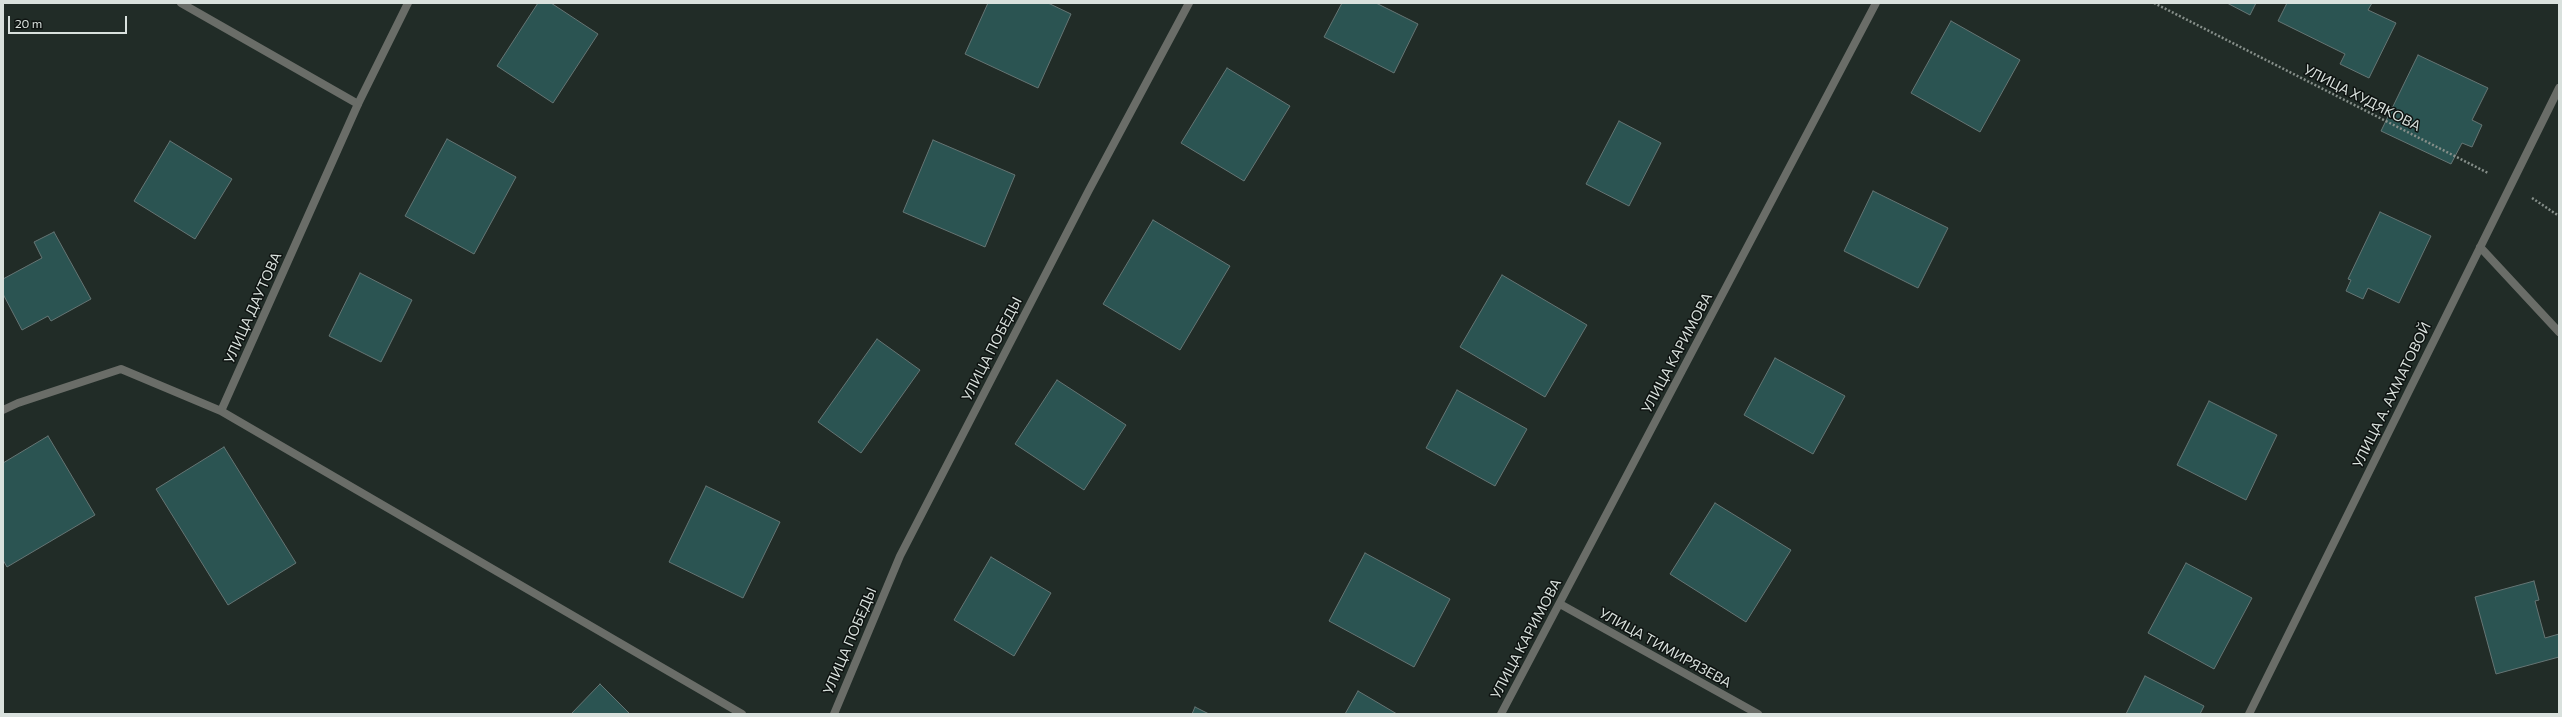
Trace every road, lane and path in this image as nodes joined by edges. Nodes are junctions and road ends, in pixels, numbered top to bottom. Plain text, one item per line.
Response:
1 (181, 3) edge
2 (408, 3) edge
3 (1189, 3) edge
4 (1876, 3) edge
5 (2154, 3) edge
6 (2559, 88) edge
7 (358, 104) junction
8 (2511, 184) junction
9 (2559, 216) edge
10 (2480, 247) junction
11 (2559, 332) edge
12 (3, 410) edge
13 (221, 411) junction
14 (1560, 604) junction
15 (742, 714) edge
16 (834, 714) edge
17 (1501, 714) edge
18 (1758, 714) edge
19 (2249, 714) edge

1 - 7 street
2 - 7 street, УЛИЦА ДАУТОВА
3 - 16 street, УЛИЦА ПОБЕДЫ
4 - 14 street, УЛИЦА КАРИМОВА
5 - 8 path, УЛИЦА ХУДЯКОВА
6 - 8 street, УЛИЦА А. АХМАТОВОЙ
7 - 13 street, УЛИЦА ДАУТОВА
8 - 9 path, УЛИЦА ХУДЯКОВА
8 - 10 street, УЛИЦА А. АХМАТОВОЙ
10 - 11 street
10 - 19 street, УЛИЦА А. АХМАТОВОЙ
12 - 13 street
13 - 15 street
14 - 17 street, УЛИЦА КАРИМОВА
14 - 18 street, УЛИЦА ТИМИРЯЗЕВА

